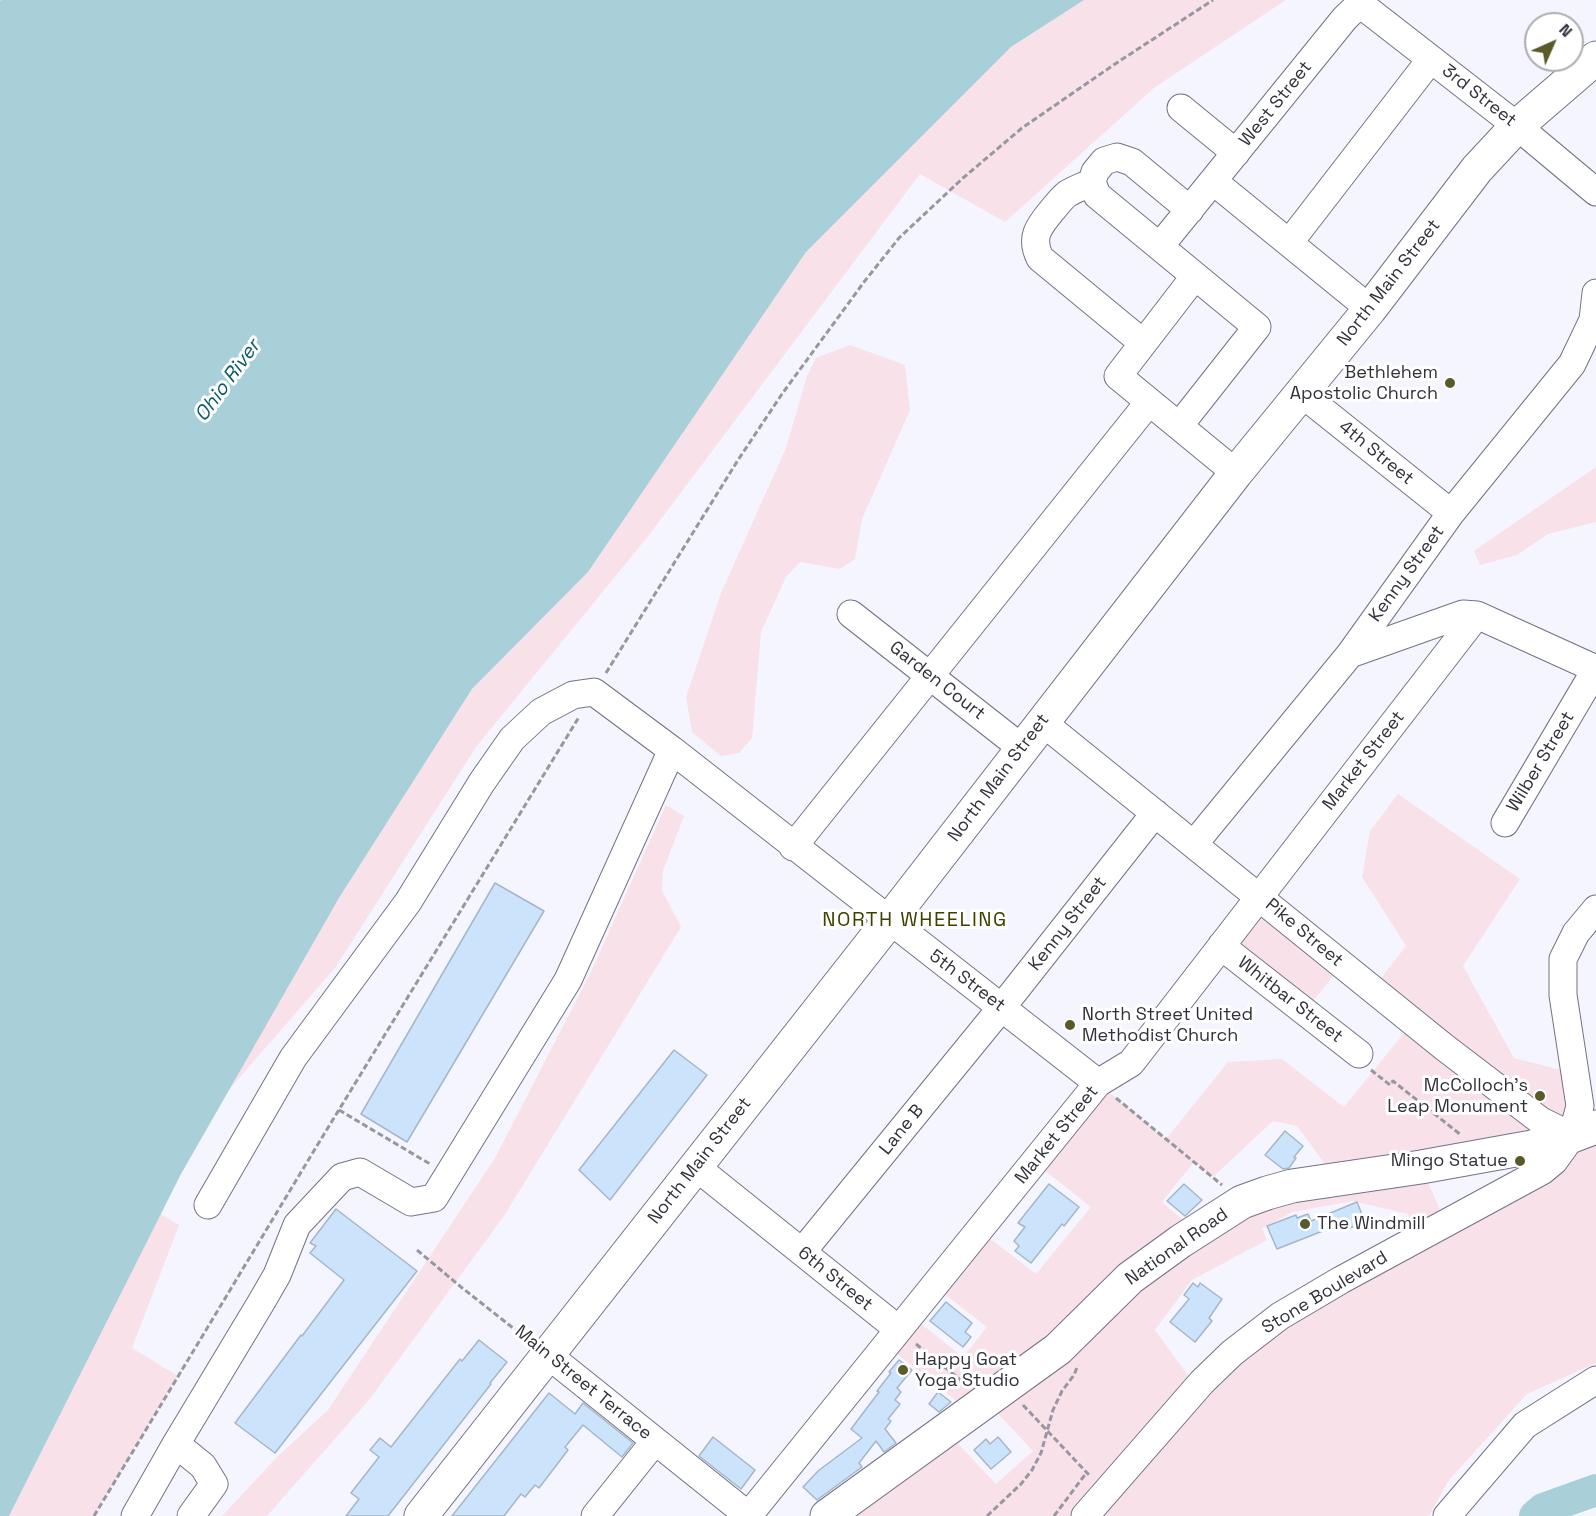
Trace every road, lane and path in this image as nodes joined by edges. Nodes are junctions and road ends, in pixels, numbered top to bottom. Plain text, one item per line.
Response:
1 (1362, 2) edge
2 (1596, 58) edge
3 (1431, 59) junction
4 (1181, 108) dead end
5 (1517, 126) junction
6 (1236, 153) junction
7 (1213, 181) junction
8 (1092, 182) junction
9 (1596, 192) edge
10 (1190, 210) junction
11 (1289, 243) junction
12 (1160, 246) junction
13 (1195, 276) junction
14 (1596, 293) edge
15 (1370, 309) junction
16 (1143, 343) junction
17 (1301, 393) junction
18 (1149, 402) junction
19 (1179, 426) junction
20 (1236, 473) junction
21 (1450, 513) junction
22 (851, 614) dead end
23 (1476, 615) junction
24 (1350, 654) junction
25 (1596, 669) edge
26 (931, 676) junction
27 (1042, 722) junction
28 (1023, 748) junction
29 (672, 750) junction
30 (1155, 813) junction
31 (1505, 823) dead end
32 (1194, 844) junction
33 (793, 846) junction
34 (1259, 896) junction
35 (1596, 909) edge
36 (889, 921) junction
37 (1221, 946) junction
38 (1002, 1007) junction
39 (1362, 1060) joint
40 (1098, 1083) junction
41 (339, 1110) dead end
42 (1584, 1132) edge
43 (1464, 1137) dead end
44 (696, 1167) junction
45 (448, 1175) junction
46 (1222, 1185) dead end
47 (208, 1205) dead end
48 (417, 1250) dead end
49 (802, 1252) junction
50 (898, 1329) junction
51 (1064, 1342) junction
52 (548, 1355) junction
53 (1596, 1380) edge
54 (967, 1385) dead end
55 (1017, 1400) dead end
56 (1046, 1430) junction
57 (655, 1441) junction
58 (176, 1444) junction
59 (1087, 1472) junction
60 (1090, 1476) dead end
61 (135, 1516) edge
62 (191, 1516) edge
63 (421, 1516) edge
64 (595, 1516) edge
65 (748, 1516) edge
66 (827, 1516) edge
67 (987, 1516) edge
68 (1054, 1516) edge
69 (1085, 1516) edge
70 (1447, 1516) edge

1 - 3 street, 3rd Street
1 - 6 street, West Street
2 - 5 main road, North Main Street
3 - 5 street, 3rd Street
3 - 11 street
4 - 6 street
5 - 9 street, 3rd Street
5 - 15 main road, North Main Street
6 - 7 street, West Street
7 - 10 street, West Street
7 - 11 street
8 - 10 street
8 - 12 street
8 - 16 street
10 - 12 street, West Street
11 - 15 street
12 - 13 street
13 - 16 street
13 - 19 street
14 - 21 street, Kenny Street
15 - 17 main road, North Main Street
16 - 18 street
17 - 20 main road, North Main Street
17 - 21 street, 4th Street
18 - 19 street
18 - 26 street
19 - 20 street
20 - 27 main road, North Main Street
21 - 24 street, Kenny Street
22 - 26 street, Garden Court
23 - 24 street
23 - 25 street
23 - 34 street, Market Street
24 - 32 street, Kenny Street
25 - 31 street, Wilber Street
26 - 28 street, Garden Court
26 - 33 street
27 - 28 main road, North Main Street
27 - 30 street, Pike Street
28 - 36 main road, North Main Street
29 - 33 street, 5th Street
29 - 45 street
29 - 47 street, 5th Street
30 - 32 street, Pike Street
30 - 38 street, Kenny Street
32 - 34 street, Pike Street
33 - 36 street, 5th Street
34 - 37 street, Market Street
34 - 42 street, Pike Street
35 - 42 street
36 - 38 street, 5th Street
36 - 44 main road, North Main Street
37 - 39 street, Whitbar Street
37 - 40 street, Market Street
38 - 40 street, 5th Street
38 - 49 street, Lane B
39 - 43 path
40 - 46 path
40 - 50 street, Market Street
41 - 45 path
42 - 51 main road, National Road
42 - 69 street, Stone Boulevard
44 - 49 street, 6th Street
44 - 52 main road, North Main Street
45 - 58 street
48 - 52 path, Main Street Terrace
49 - 50 street, 6th Street
50 - 54 path
50 - 65 street, Market Street
51 - 56 path
51 - 66 main road, National Road
52 - 57 street, Main Street Terrace
52 - 63 main road, North Main Street
53 - 70 street
55 - 56 path
56 - 59 path
56 - 67 path
57 - 64 street
57 - 65 street, Main Street Terrace
58 - 61 street
58 - 62 street
59 - 60 path
59 - 68 path

